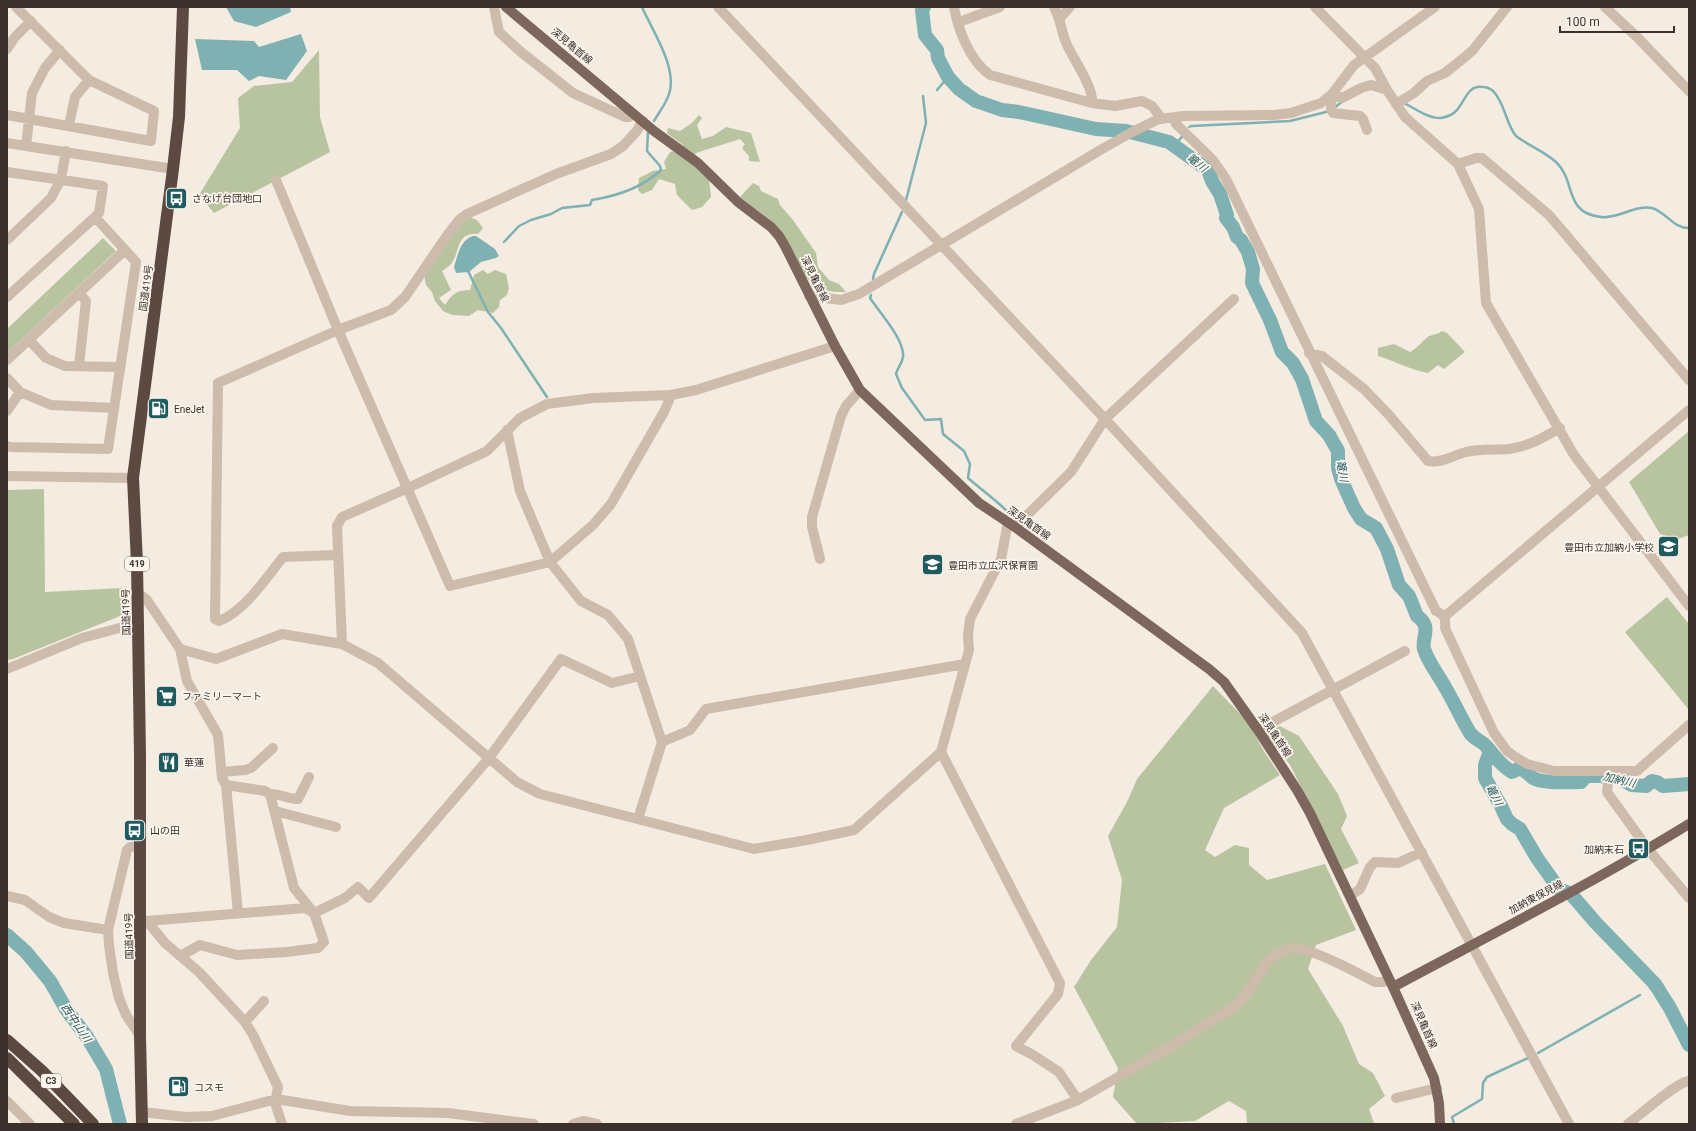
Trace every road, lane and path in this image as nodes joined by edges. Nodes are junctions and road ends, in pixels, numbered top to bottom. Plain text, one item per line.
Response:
1 (16, 7) edge
2 (183, 7) edge
3 (494, 7) edge
4 (506, 7) edge
5 (718, 7) edge
6 (954, 7) edge
7 (1000, 7) edge
8 (1054, 7) edge
9 (1070, 7) edge
10 (1315, 7) edge
11 (1436, 7) edge
12 (1507, 7) edge
13 (1605, 7) edge
14 (1060, 18) junction
15 (30, 21) junction
16 (959, 22) junction
17 (7, 49) edge
18 (60, 50) junction
19 (1365, 57) junction
20 (90, 80) junction
21 (1387, 90) junction
22 (1689, 91) edge
23 (1332, 94) junction
24 (1092, 103) junction
25 (1396, 104) junction
26 (633, 114) junction
27 (7, 115) edge
28 (30, 118) junction
29 (1174, 118) junction
30 (1160, 119) junction
31 (643, 121) junction
32 (70, 125) junction
33 (1367, 130) dead end
34 (7, 143) edge
35 (26, 146) junction
36 (66, 151) junction
37 (1458, 164) junction
38 (173, 169) junction
39 (8, 174) edge
40 (61, 179) junction
41 (276, 180) dead end
42 (95, 217) junction
43 (7, 240) edge
44 (941, 245) junction
45 (125, 250) junction
46 (79, 293) junction
47 (809, 296) junction
48 (7, 297) edge
49 (1234, 299) dead end
50 (338, 330) junction
51 (28, 340) junction
52 (835, 346) junction
53 (1309, 352) junction
54 (7, 360) edge
55 (79, 366) junction
56 (120, 367) junction
57 (7, 378) edge
58 (1689, 380) edge
59 (860, 390) junction
60 (20, 392) junction
61 (671, 395) junction
62 (114, 408) junction
63 (1689, 410) edge
64 (7, 412) edge
65 (1105, 419) junction
66 (1560, 428) junction
67 (507, 430) junction
68 (7, 446) edge
69 (7, 476) edge
70 (133, 478) junction
71 (1598, 486) junction
72 (408, 488) junction
73 (1012, 525) junction
74 (338, 555) junction
75 (820, 560) dead end
76 (550, 562) junction
77 (137, 592) junction
78 (1689, 606) edge
79 (1444, 617) junction
80 (138, 623) junction
81 (342, 644) junction
82 (180, 649) junction
83 (1405, 651) dead end
84 (965, 664) junction
85 (7, 669) edge
86 (640, 676) junction
87 (1333, 688) junction
88 (1689, 725) edge
89 (1258, 730) junction
90 (662, 742) junction
91 (273, 748) dead end
92 (941, 752) junction
93 (489, 758) junction
94 (222, 772) junction
95 (1609, 772) junction
96 (309, 777) dead end
97 (226, 785) junction
98 (270, 794) junction
99 (275, 811) junction
100 (638, 819) junction
101 (1689, 824) edge
102 (336, 827) dead end
103 (139, 846) junction
104 (1648, 849) junction
105 (1422, 852) junction
106 (1688, 894) edge
107 (7, 896) edge
108 (1350, 896) junction
109 (238, 913) junction
110 (314, 913) junction
111 (144, 920) junction
112 (108, 930) junction
113 (1471, 945) junction
114 (180, 956) junction
115 (1391, 983) junction
116 (264, 1000) dead end
117 (245, 1022) junction
118 (140, 1036) junction
119 (7, 1040) edge
120 (7, 1058) edge
121 (1689, 1081) edge
122 (1437, 1088) junction
123 (1396, 1098) dead end
124 (276, 1099) junction
125 (1078, 1100) junction
126 (7, 1101) edge
127 (142, 1118) edge
128 (30, 1124) edge
129 (74, 1124) edge
130 (92, 1124) edge
131 (282, 1124) edge
132 (534, 1124) edge
133 (573, 1124) edge
134 (597, 1124) edge
135 (1016, 1124) edge
136 (1440, 1124) edge
137 (1569, 1124) edge
138 (1628, 1124) edge

1 - 15 street
2 - 38 highway, 国道419号 / 419
3 - 26 street
4 - 26 main road, 深見亀首線
5 - 44 street
6 - 16 street
7 - 16 street
8 - 14 street
9 - 14 street
10 - 19 street
11 - 19 street
12 - 25 street
13 - 22 street
14 - 24 street
15 - 17 street
15 - 18 street
16 - 24 street
18 - 20 street
18 - 28 street
19 - 21 street
19 - 23 street
20 - 32 street
20 - 32 street
21 - 23 street
21 - 25 street
23 - 29 street
23 - 33 street
24 - 30 street
25 - 37 street
26 - 31 main road, 深見亀首線
27 - 28 street
28 - 32 street
28 - 35 street
29 - 30 street
29 - 53 street
30 - 44 street
31 - 47 main road, 深見亀首線
31 - 50 street
34 - 35 street
35 - 36 street
36 - 38 street
36 - 40 street
37 - 58 street
37 - 66 street
38 - 70 highway, 国道419号 / 419
39 - 40 street
40 - 42 street
40 - 43 street
41 - 50 street
42 - 45 street
42 - 48 street
44 - 47 street
44 - 65 street
45 - 46 street
45 - 56 street
46 - 51 street
46 - 55 street
47 - 52 main road, 深見亀首線
49 - 65 street
50 - 72 street
50 - 74 street
51 - 54 street
51 - 55 street
52 - 59 main road, 深見亀首線
52 - 61 street
53 - 66 street
53 - 79 street
55 - 56 street
56 - 62 street
57 - 60 street
59 - 73 main road, 深見亀首線
59 - 75 street
60 - 62 street
60 - 64 street
61 - 67 street
61 - 76 street
62 - 68 street
63 - 71 street
65 - 73 street
65 - 87 street
66 - 71 street
67 - 72 street
67 - 76 street
69 - 70 street
70 - 77 highway, 国道419号 / 419
71 - 78 street
71 - 79 street
72 - 74 street
72 - 76 street
73 - 84 street
73 - 89 main road, 深見亀首線
74 - 81 street
76 - 86 street
77 - 80 highway, 国道419号 / 419
77 - 82 street
79 - 95 street
80 - 85 street
80 - 103 highway, 国道419号 / 419
81 - 82 street
81 - 93 street
82 - 94 street
83 - 87 street
84 - 90 street
84 - 92 street
86 - 90 street
86 - 93 street
87 - 89 street
87 - 105 street
88 - 95 street
89 - 108 main road, 深見亀首線
90 - 100 street
91 - 94 street
92 - 100 street
92 - 125 street
93 - 100 street
93 - 110 street
94 - 97 street
95 - 104 street
96 - 98 street
97 - 98 street
97 - 109 street
98 - 99 street
99 - 102 street
99 - 110 street
101 - 104 main road, 加納東保見線
103 - 111 highway, 国道419号 / 419
103 - 112 street
104 - 106 street
104 - 113 main road, 加納東保見線
105 - 108 street
105 - 113 street
107 - 112 street
108 - 115 main road, 深見亀首線
109 - 110 street
109 - 111 street
110 - 114 street
111 - 114 street
111 - 118 highway, 国道419号 / 419
112 - 118 street
113 - 115 main road, 加納東保見線
113 - 137 street
114 - 117 street
115 - 122 main road, 深見亀首線
115 - 125 street
116 - 117 street
117 - 124 street
118 - 127 highway, 国道419号 / 419
119 - 130 highway, C3
120 - 129 highway, C3
121 - 138 street
122 - 123 street
122 - 136 main road, 深見亀首線
124 - 127 street
124 - 131 street
124 - 132 street
125 - 135 street
126 - 128 street
133 - 134 street

